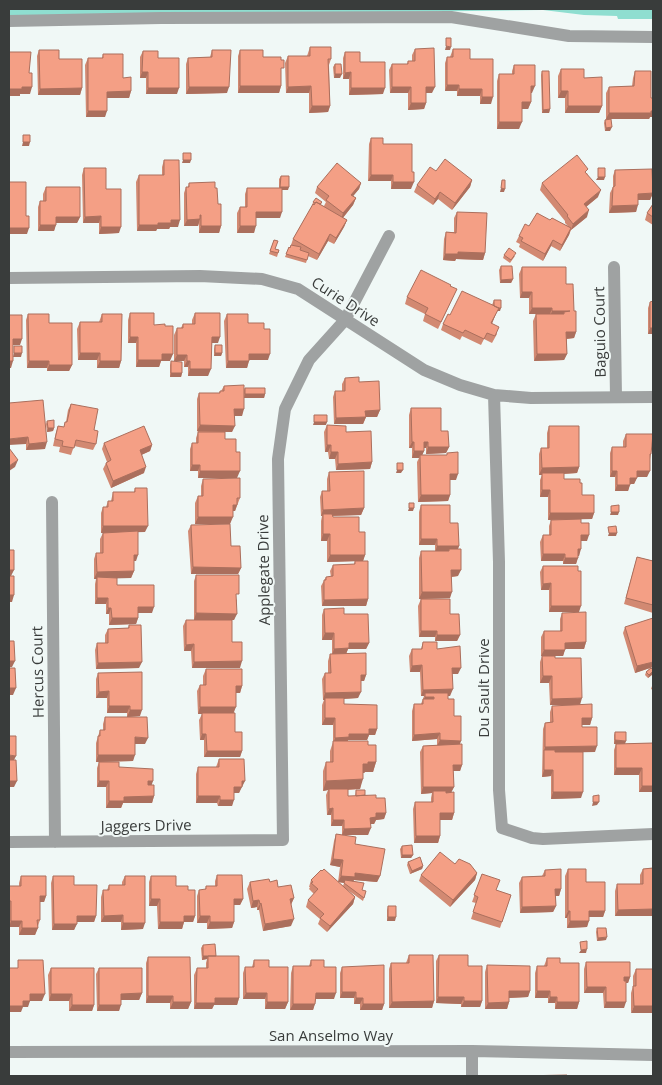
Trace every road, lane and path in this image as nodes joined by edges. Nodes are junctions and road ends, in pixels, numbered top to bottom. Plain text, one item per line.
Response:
1 (9, 21) edge
2 (653, 37) edge
3 (389, 236) dead end
4 (614, 267) dead end
5 (9, 278) edge
6 (345, 320) junction
7 (494, 395) junction
8 (616, 397) junction
9 (653, 397) edge
10 (52, 502) dead end
11 (653, 834) edge
12 (283, 840) joint
13 (9, 842) edge
14 (56, 842) junction
15 (472, 1051) junction
16 (9, 1052) edge
17 (653, 1055) edge
18 (472, 1076) edge

1 - 2 street
3 - 6 street, Applegate Drive
4 - 8 street, Baguio Court
5 - 6 street, Curie Drive
6 - 7 street, Curie Drive
6 - 12 street, Applegate Drive
7 - 8 street, Curie Drive
7 - 11 street, Du Sault Drive
8 - 9 street, Curie Drive
10 - 14 street, Hercus Court
12 - 14 street, Jaggers Drive
13 - 14 street, Jaggers Drive
15 - 16 street, San Anselmo Way
15 - 17 street, San Anselmo Way
15 - 18 street

